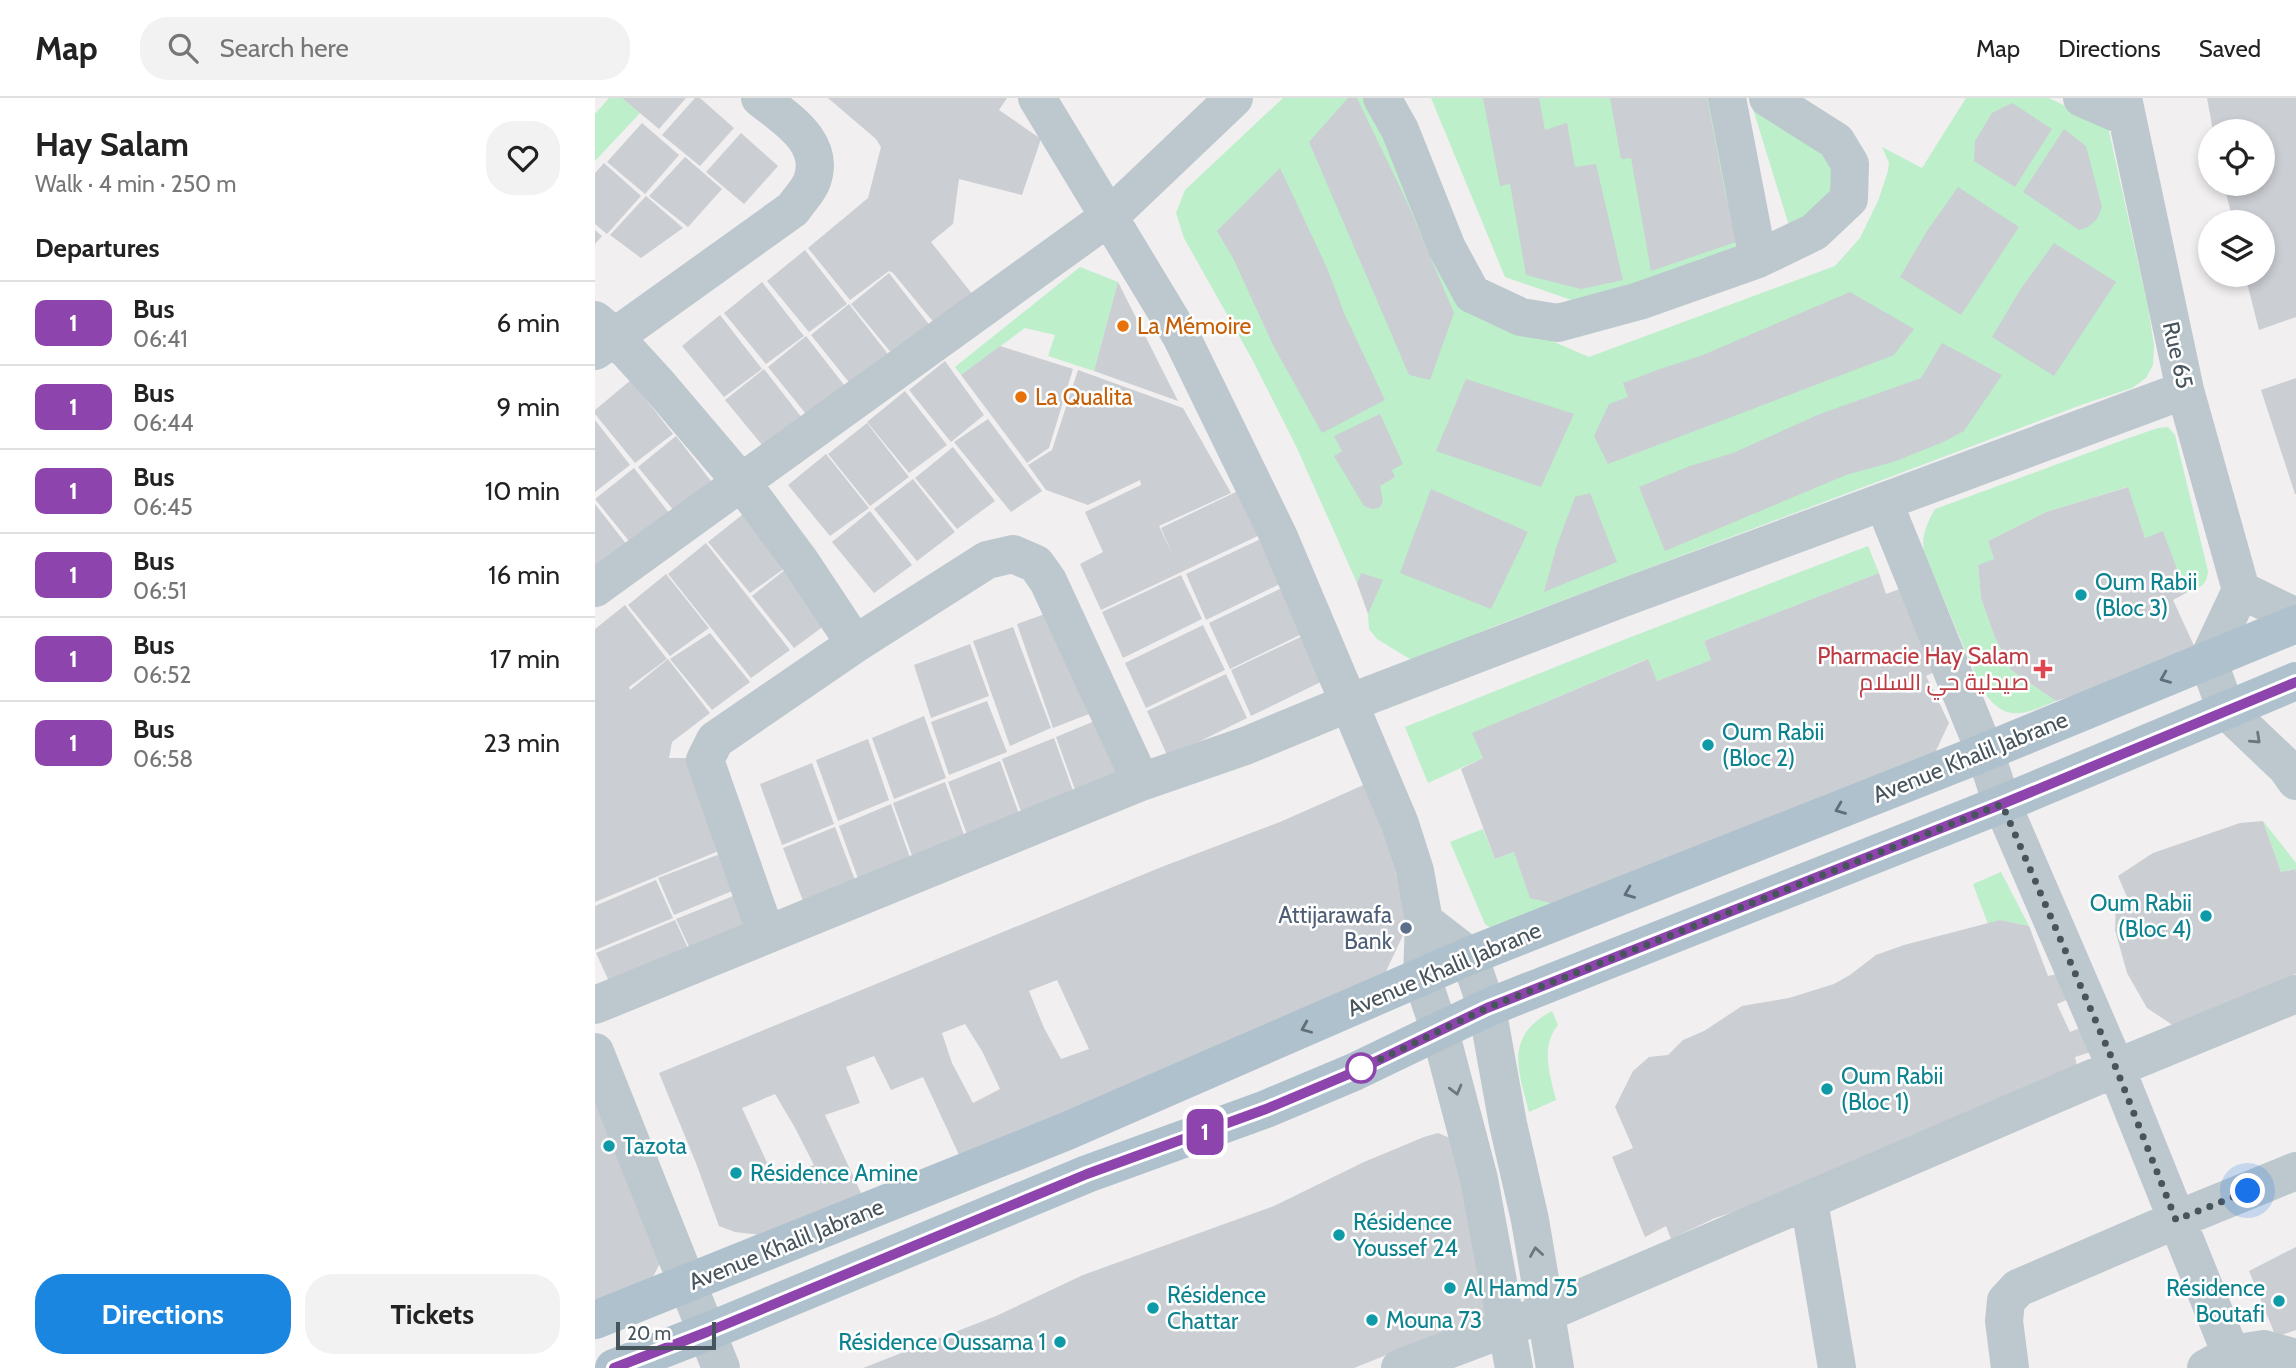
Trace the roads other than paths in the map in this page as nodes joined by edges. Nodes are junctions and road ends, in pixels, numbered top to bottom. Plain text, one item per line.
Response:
1 (760, 98) edge
2 (1037, 98) edge
3 (1234, 98) edge
4 (1383, 98) edge
5 (1727, 98) edge
6 (1768, 98) edge
7 (2083, 98) edge
8 (2124, 108) edge
9 (1110, 216) junction
10 (1758, 259) junction
11 (601, 335) edge
12 (2185, 390) junction
13 (742, 483) junction
14 (1884, 503) junction
15 (595, 588) edge
16 (2241, 590) junction
17 (2296, 617) edge
18 (2296, 624) edge
19 (855, 644) junction
20 (2208, 660) junction
21 (2296, 681) edge
22 (1349, 703) junction
23 (2226, 710) junction
24 (1985, 752) junction
25 (2293, 763) edge
26 (1140, 782) junction
27 (2002, 804) junction
28 (1425, 921) junction
29 (766, 934) junction
30 (1469, 956) junction
31 (1422, 978) junction
32 (2296, 994) edge
33 (595, 1005) edge
34 (1487, 1008) junction
35 (1440, 1031) junction
36 (595, 1052) edge
37 (2116, 1068) junction
38 (2296, 1171) edge
39 (1809, 1201) junction
40 (2176, 1220) junction
41 (688, 1283) junction
42 (1546, 1313) junction
43 (595, 1320) edge
44 (1507, 1326) junction
45 (707, 1332) junction
46 (2296, 1358) edge
47 (2219, 1361) edge
48 (614, 1368) edge
49 (721, 1368) edge
50 (1400, 1368) edge
51 (1514, 1368) edge
52 (1555, 1368) edge
53 (1837, 1368) edge
54 (2010, 1368) edge

1 - 11 street
2 - 9 street
3 - 9 street
4 - 10 street
5 - 10 street
6 - 10 street
7 - 8 street, Rue 65
8 - 12 street, Rue 65
9 - 13 street
9 - 22 street
11 - 13 street
12 - 14 street
12 - 16 street, Rue 65
13 - 15 street
13 - 19 street
14 - 22 street
14 - 24 street
16 - 17 street
16 - 20 street
18 - 20 main road, Avenue Khalil Jabrane
19 - 26 street
19 - 29 street
20 - 23 street
20 -> 24 main road, Avenue Khalil Jabrane
21 - 23 main road
22 - 26 street
22 - 28 street
23 -> 25 street
23 - 27 main road
24 - 27 street
24 -> 30 main road, Avenue Khalil Jabrane
26 - 29 street
27 - 34 main road
27 - 37 street
28 - 30 street
28 - 31 street
29 - 33 street
30 - 31 main road, Avenue Khalil Jabrane
30 - 34 street
31 - 35 street
31 -> 41 main road, Avenue Khalil Jabrane
32 - 37 street
34 - 35 main road
42 -> 34 street
35 -> 44 street
35 - 45 main road
36 - 41 street
37 - 39 street
37 - 40 street
38 - 40 street
39 - 42 street
39 - 53 street
40 - 47 street
40 - 54 street
41 - 43 main road, Avenue Khalil Jabrane
41 - 45 street
42 - 44 street
42 - 52 street
44 - 50 street
44 - 51 street
45 - 48 main road
45 - 49 street
46 - 47 street

